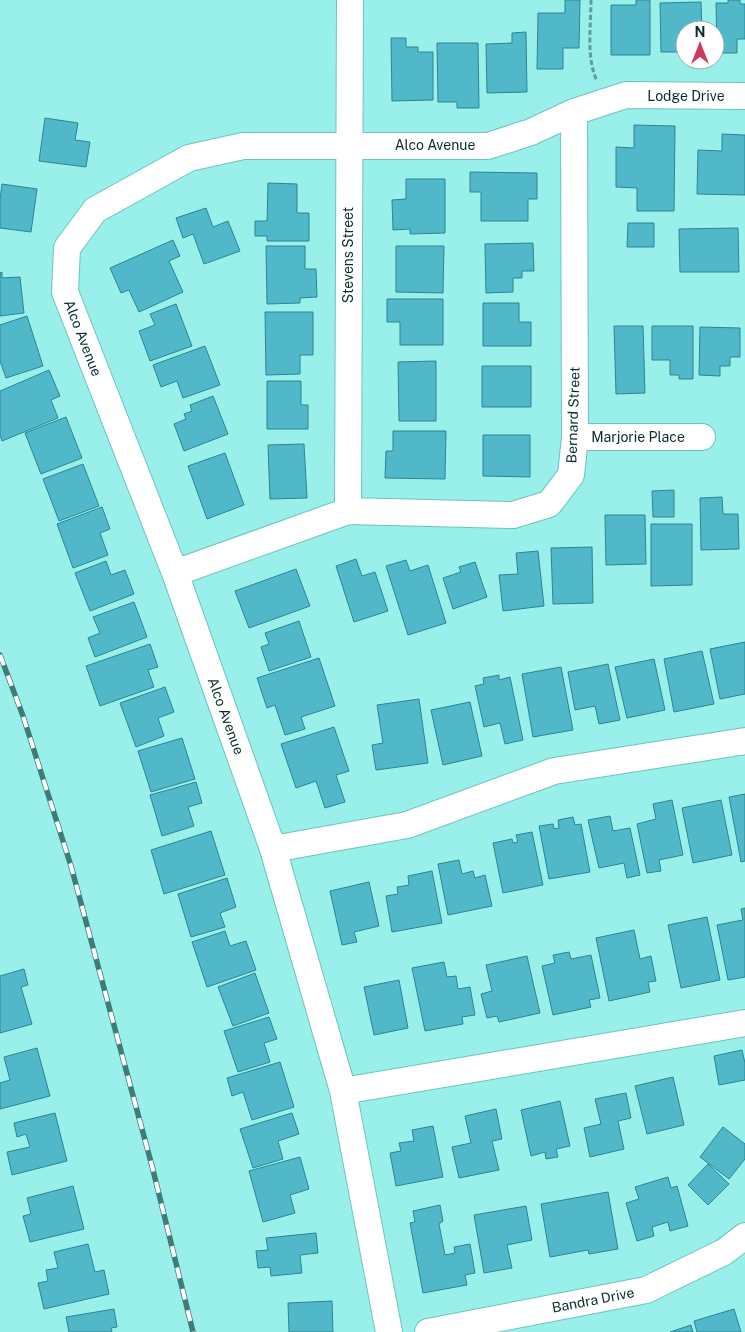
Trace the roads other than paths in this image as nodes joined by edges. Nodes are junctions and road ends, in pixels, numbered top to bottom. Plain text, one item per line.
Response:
1 (350, 0) edge
2 (745, 96) edge
3 (617, 98) joint
4 (574, 112) junction
5 (348, 145) junction
6 (575, 437) junction
7 (702, 437) dead end
8 (348, 511) junction
9 (175, 573) junction
10 (745, 741) edge
11 (273, 849) junction
12 (745, 1022) edge
13 (343, 1091) junction
14 (745, 1236) edge
15 (389, 1332) edge
16 (428, 1332) edge

1 - 5 street, Stevens Street
2 - 3 street, Lodge Drive
3 - 4 street, Alco Avenue
4 - 5 street, Alco Avenue
4 - 6 street, Bernard Street
5 - 8 street, Stevens Street
5 - 9 street, Alco Avenue
6 - 7 street, Marjorie Place
6 - 8 street, Bernard Street
8 - 9 street, Bernard Street
9 - 11 street, Alco Avenue
10 - 11 street
11 - 13 street, Alco Avenue
12 - 13 street
13 - 15 street, Alco Avenue
14 - 16 street, Bandra Drive

